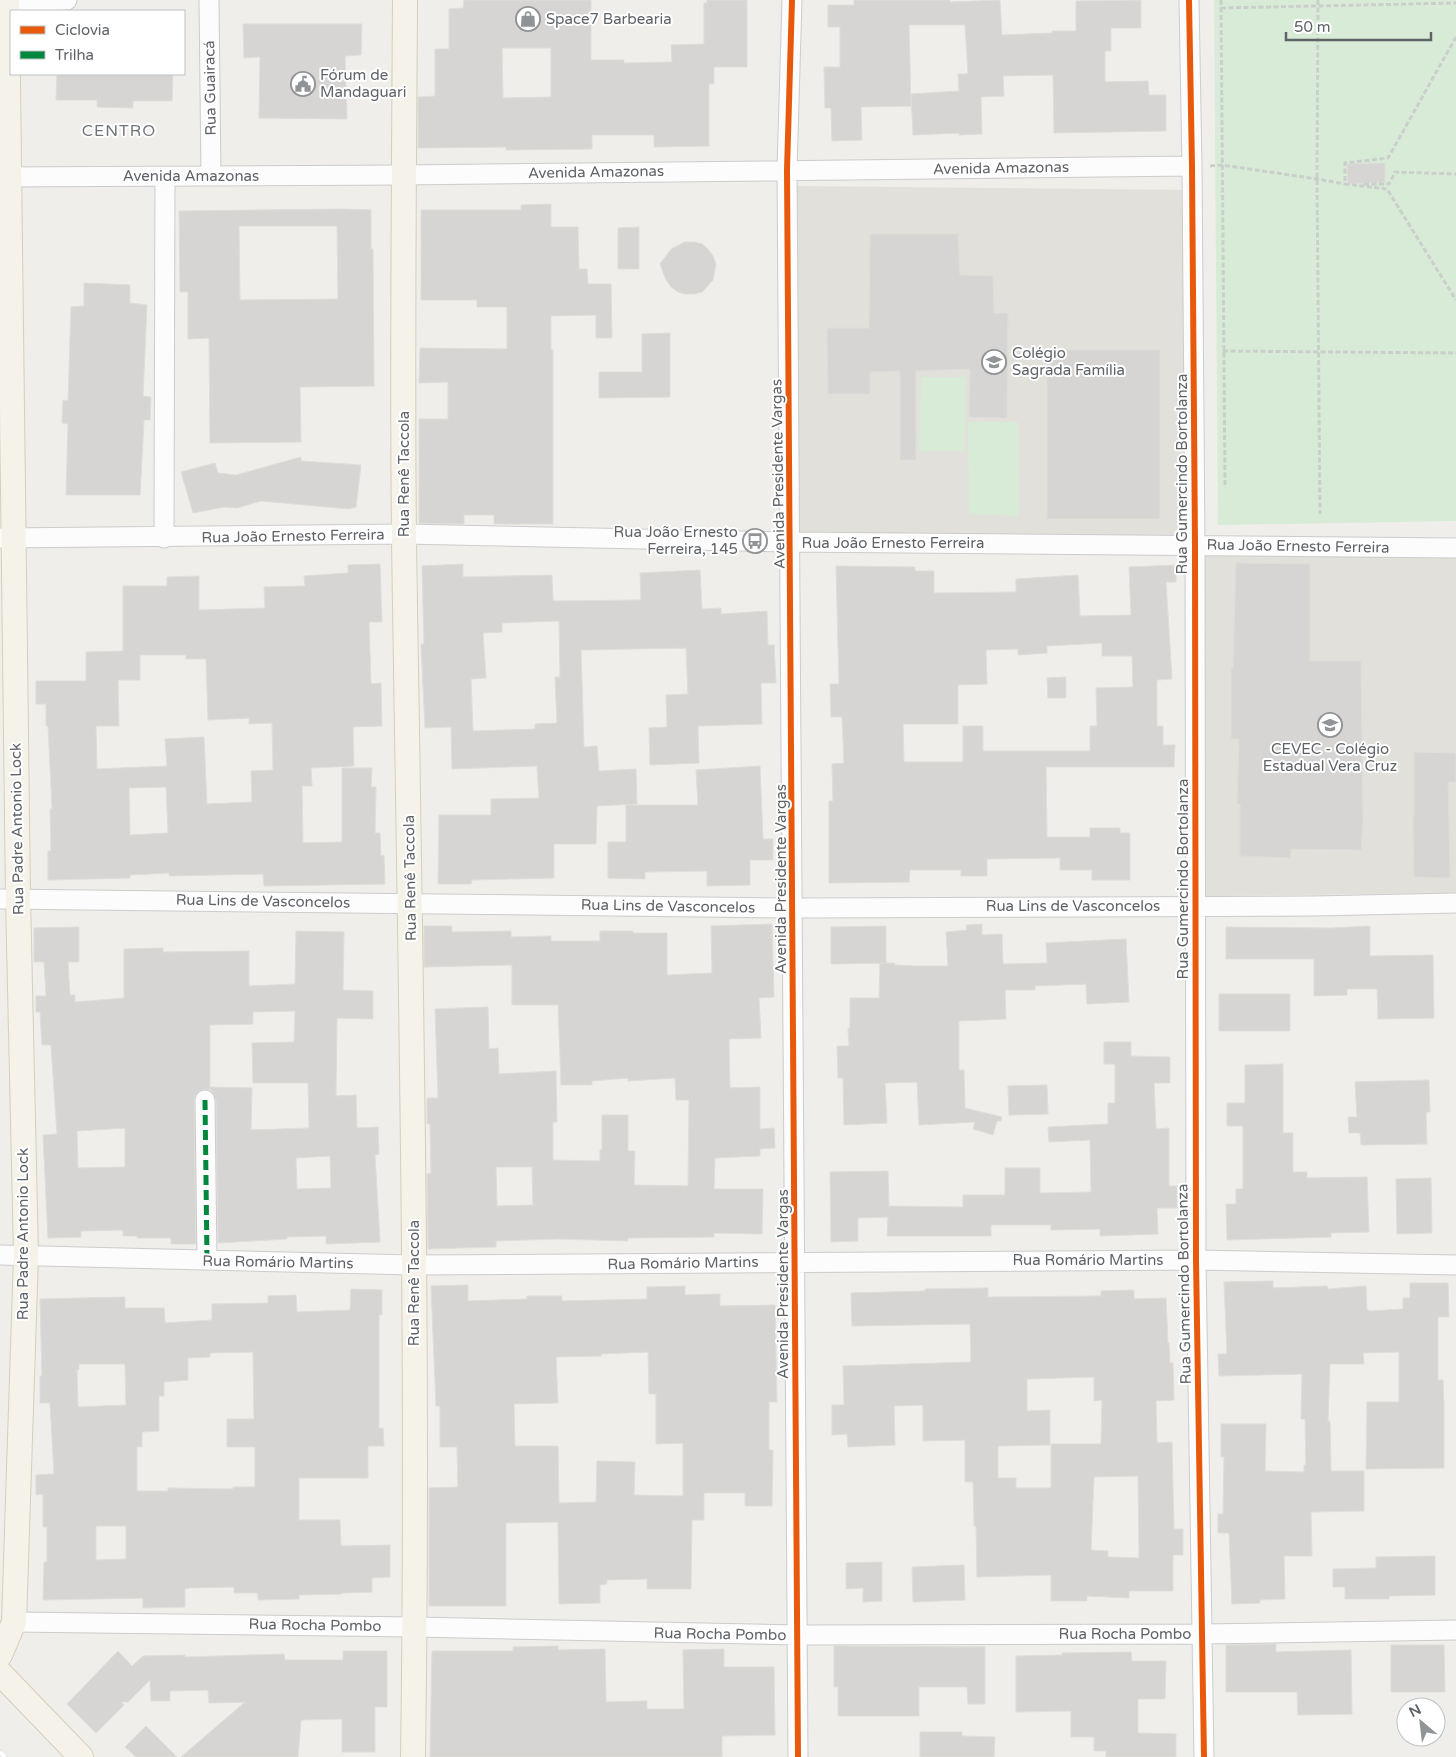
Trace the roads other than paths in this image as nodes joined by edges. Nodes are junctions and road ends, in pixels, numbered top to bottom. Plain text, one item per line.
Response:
1 (67, 0) edge
2 (208, 0) edge
3 (405, 0) edge
4 (792, 0) edge
5 (1189, 0) edge
6 (6, 1) edge
7 (1192, 166) junction
8 (787, 170) junction
9 (404, 175) junction
10 (165, 176) junction
11 (211, 176) junction
12 (5, 177) edge
13 (404, 534) junction
14 (7, 538) edge
15 (164, 538) junction
16 (791, 542) junction
17 (1195, 545) junction
18 (1456, 548) edge
19 (9, 898) edge
20 (411, 903) junction
21 (1456, 903) edge
22 (1196, 905) junction
23 (793, 908) junction
24 (206, 1100) dead end
25 (26, 1255) junction
26 (0, 1256) edge
27 (207, 1260) junction
28 (1196, 1260) junction
29 (795, 1262) junction
30 (414, 1265) junction
31 (1456, 1265) edge
32 (14, 1622) junction
33 (415, 1626) junction
34 (1456, 1630) edge
35 (1202, 1634) junction
36 (798, 1636) junction
37 (0, 1655) edge
38 (0, 1673) edge
39 (81, 1757) edge
40 (413, 1757) edge
41 (798, 1757) edge
42 (1204, 1757) edge

1 - 6 street
2 - 11 street, Rua Guairacá
3 - 9 main road, Rua Renê Taccola
4 - 8 street, Avenida Presidente Vargas
5 - 7 street, Rua Gumercindo Bortolanza
6 - 12 main road, Rua Padre Antonio Lock
7 - 8 street, Avenida Amazonas
7 - 17 street, Rua Gumercindo Bortolanza
8 - 9 street, Avenida Amazonas
8 - 16 street, Avenida Presidente Vargas
9 - 11 street, Avenida Amazonas
9 - 13 main road, Rua Renê Taccola
10 - 11 street, Avenida Amazonas
10 - 12 street, Avenida Amazonas
10 - 15 street
12 - 14 main road, Rua Padre Antonio Lock
13 - 15 street, Rua João Ernesto Ferreira
13 - 16 street, Rua João Ernesto Ferreira
13 - 20 main road, Rua Renê Taccola
14 - 15 street, Rua João Ernesto Ferreira
14 - 19 main road, Rua Padre Antonio Lock
16 - 17 street, Rua João Ernesto Ferreira
16 - 23 street, Avenida Presidente Vargas
17 - 18 street, Rua João Ernesto Ferreira
17 - 22 street, Rua Gumercindo Bortolanza
19 - 20 street, Rua Lins de Vasconcelos
19 - 25 main road, Rua Padre Antonio Lock
20 - 23 street, Rua Lins de Vasconcelos
20 - 30 main road, Rua Renê Taccola
21 - 22 street, Rua Lins de Vasconcelos
22 - 23 street, Rua Lins de Vasconcelos
22 - 28 street, Rua Gumercindo Bortolanza
23 - 29 street, Avenida Presidente Vargas
24 - 27 street
25 - 26 street, Rua Romário Martins
25 - 27 street, Rua Romário Martins
25 - 32 main road, Rua Padre Antonio Lock
27 - 30 street, Rua Romário Martins
28 - 29 street, Rua Romário Martins
28 - 31 street, Rua Romário Martins
28 - 35 street, Rua Gumercindo Bortolanza
29 - 30 street, Rua Romário Martins
29 - 36 street, Avenida Presidente Vargas
30 - 33 main road, Rua Renê Taccola
32 - 33 street, Rua Rocha Pombo
32 - 37 main road, Rua Padre Antonio Lock
33 - 36 street, Rua Rocha Pombo
33 - 40 main road, Rua Renê Taccola
34 - 35 street, Rua Rocha Pombo
35 - 36 street, Rua Rocha Pombo
35 - 42 street, Rua Gumercindo Bortolanza
36 - 41 street, Avenida Presidente Vargas
38 - 39 main road

